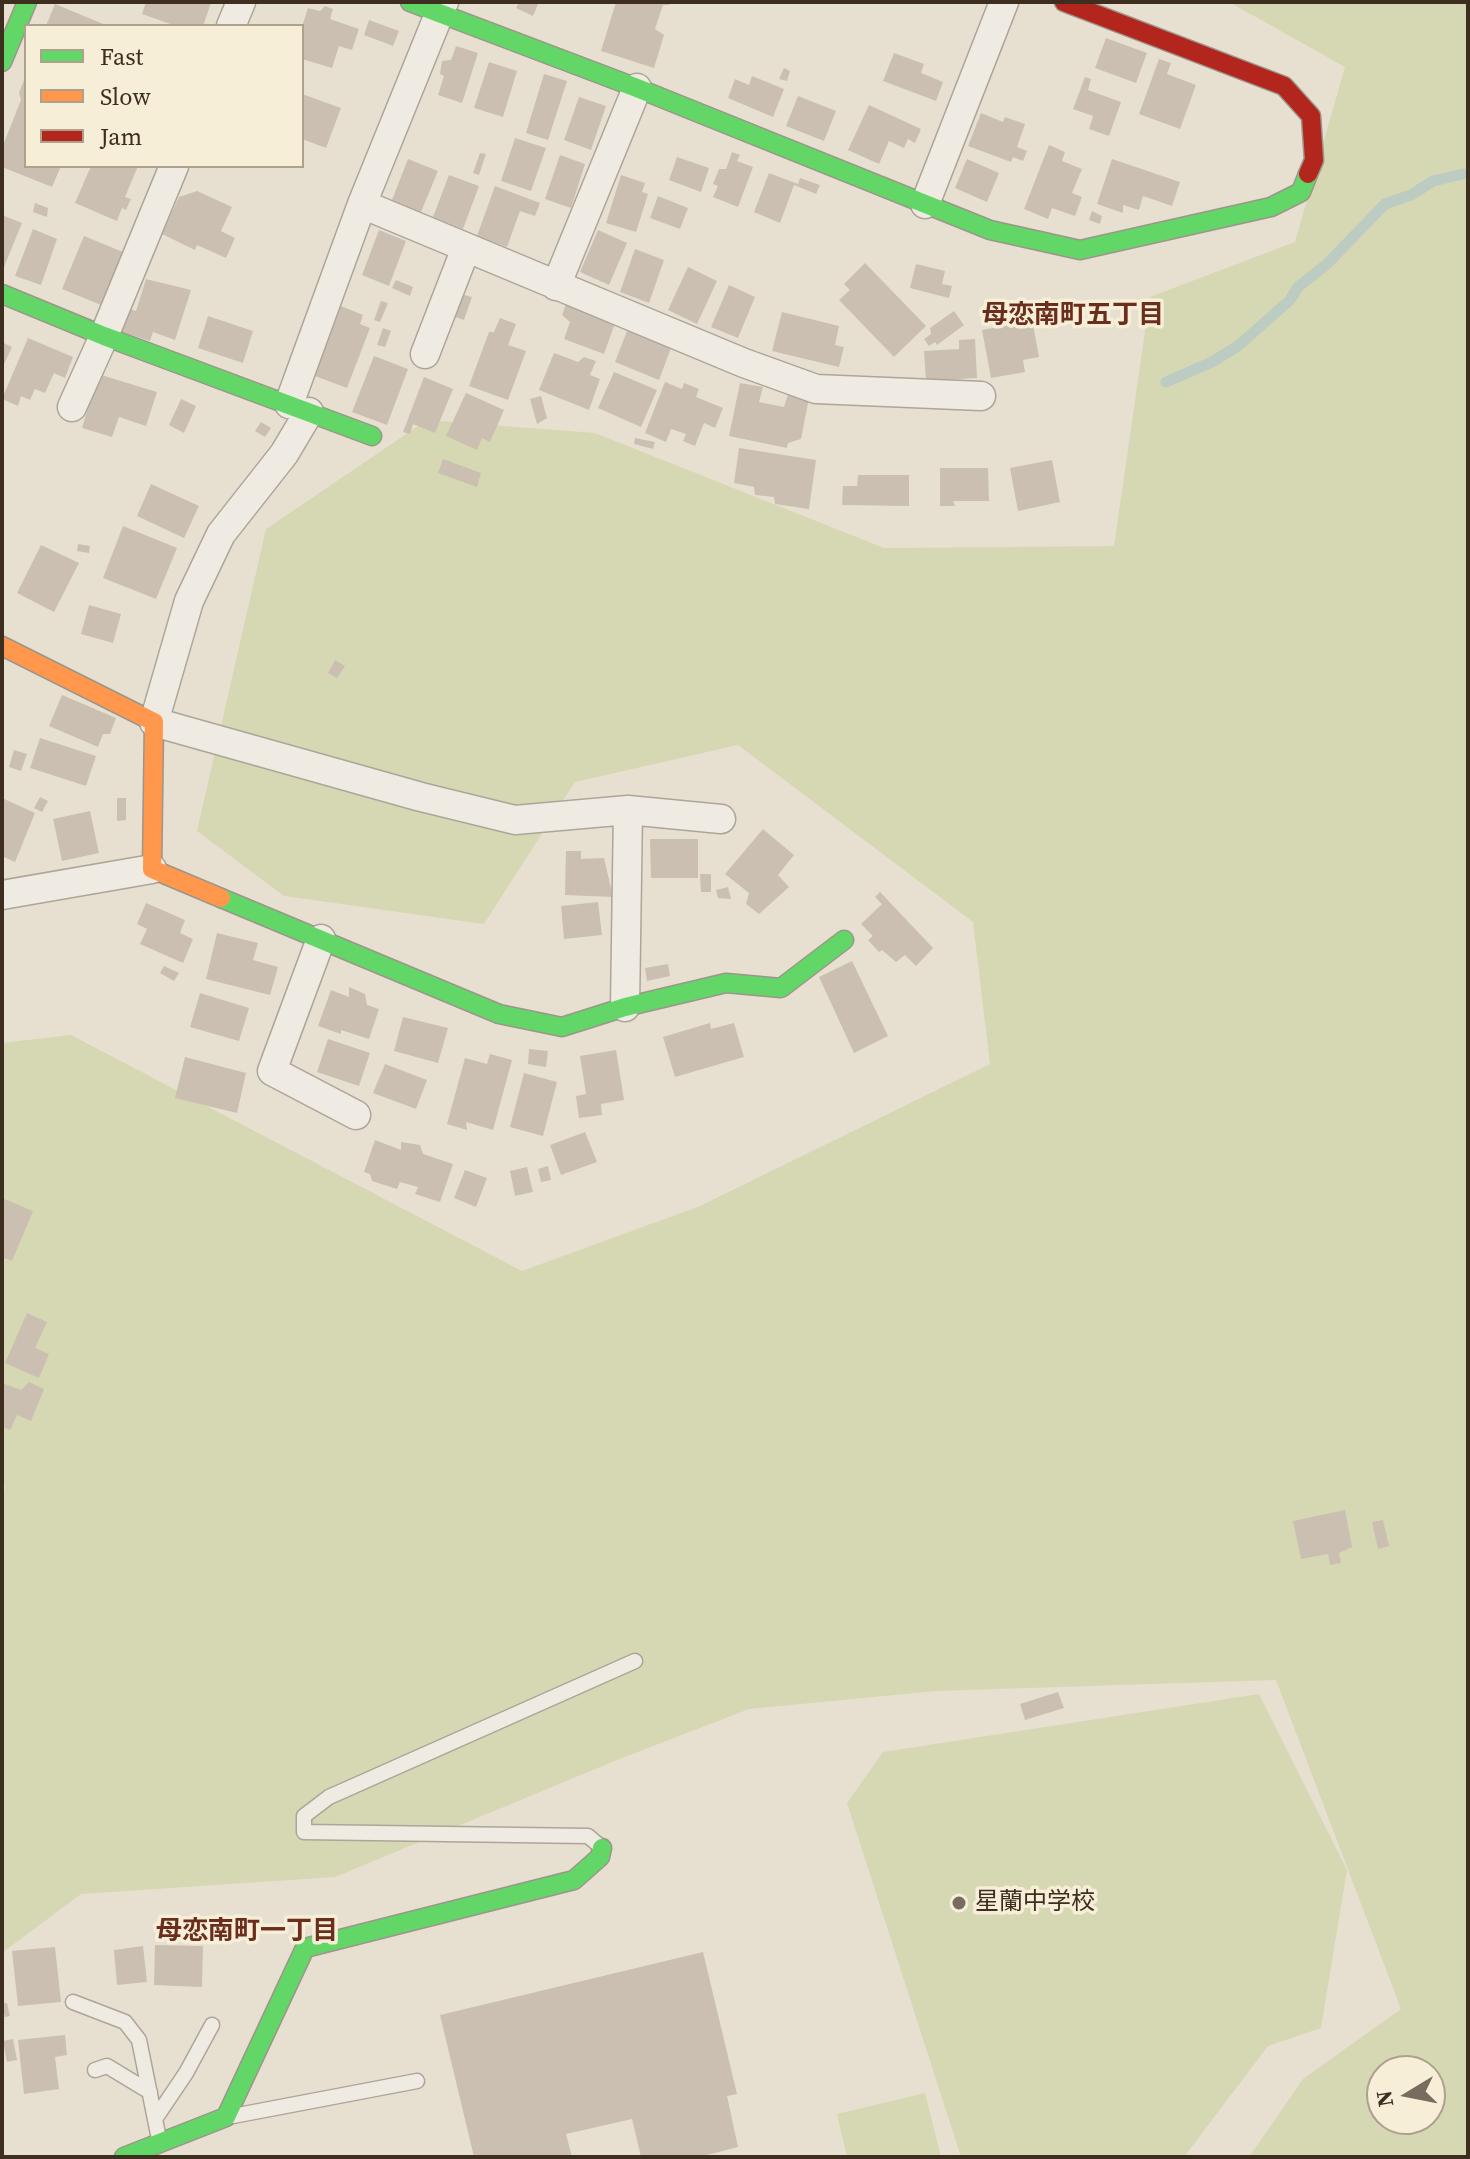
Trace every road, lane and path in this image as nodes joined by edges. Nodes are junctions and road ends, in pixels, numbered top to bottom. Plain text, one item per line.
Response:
1 (27, 2) edge
2 (241, 2) edge
3 (410, 2) edge
4 (1004, 2) edge
5 (1064, 2) edge
6 (441, 8) edge
7 (232, 24) edge
8 (2, 62) edge
9 (637, 88) junction
10 (173, 168) edge
11 (362, 204) junction
12 (925, 204) junction
13 (466, 248) junction
14 (556, 286) junction
15 (2, 294) edge
16 (104, 336) junction
17 (425, 354) dead end
18 (981, 396) dead end
19 (72, 407) dead end
20 (299, 408) junction
21 (372, 436) dead end
22 (2, 646) edge
23 (154, 722) junction
24 (628, 810) junction
25 (721, 819) dead end
26 (152, 869) junction
27 (2, 895) edge
28 (321, 939) junction
29 (844, 940) dead end
30 (625, 1007) junction
31 (356, 1115) dead end
32 (635, 1661) dead end
33 (602, 1848) joint
34 (73, 2002) dead end
35 (212, 2025) dead end
36 (95, 2070) dead end
37 (417, 2081) dead end
38 (150, 2092) junction
39 (226, 2117) junction
40 (155, 2119) junction
41 (160, 2144) junction
42 (124, 2157) edge

1 - 8 street
2 - 7 street
3 - 6 street
4 - 12 street
5 - 12 street
6 - 9 street
6 - 11 street
9 - 12 street
9 - 14 street
10 - 16 street
11 - 13 street
11 - 20 street
13 - 14 street
13 - 17 street
14 - 18 street
15 - 16 street
16 - 19 street
16 - 20 street
20 - 21 street
20 - 23 street
22 - 23 street
23 - 24 street
23 - 26 street
24 - 25 street
24 - 30 street
26 - 27 street
26 - 28 street
28 - 30 street
28 - 31 street
29 - 30 street
32 - 33 lane
33 - 39 street
34 - 38 lane
35 - 40 lane
36 - 38 lane
37 - 39 lane
38 - 40 lane
39 - 41 street
40 - 41 lane
41 - 42 street

